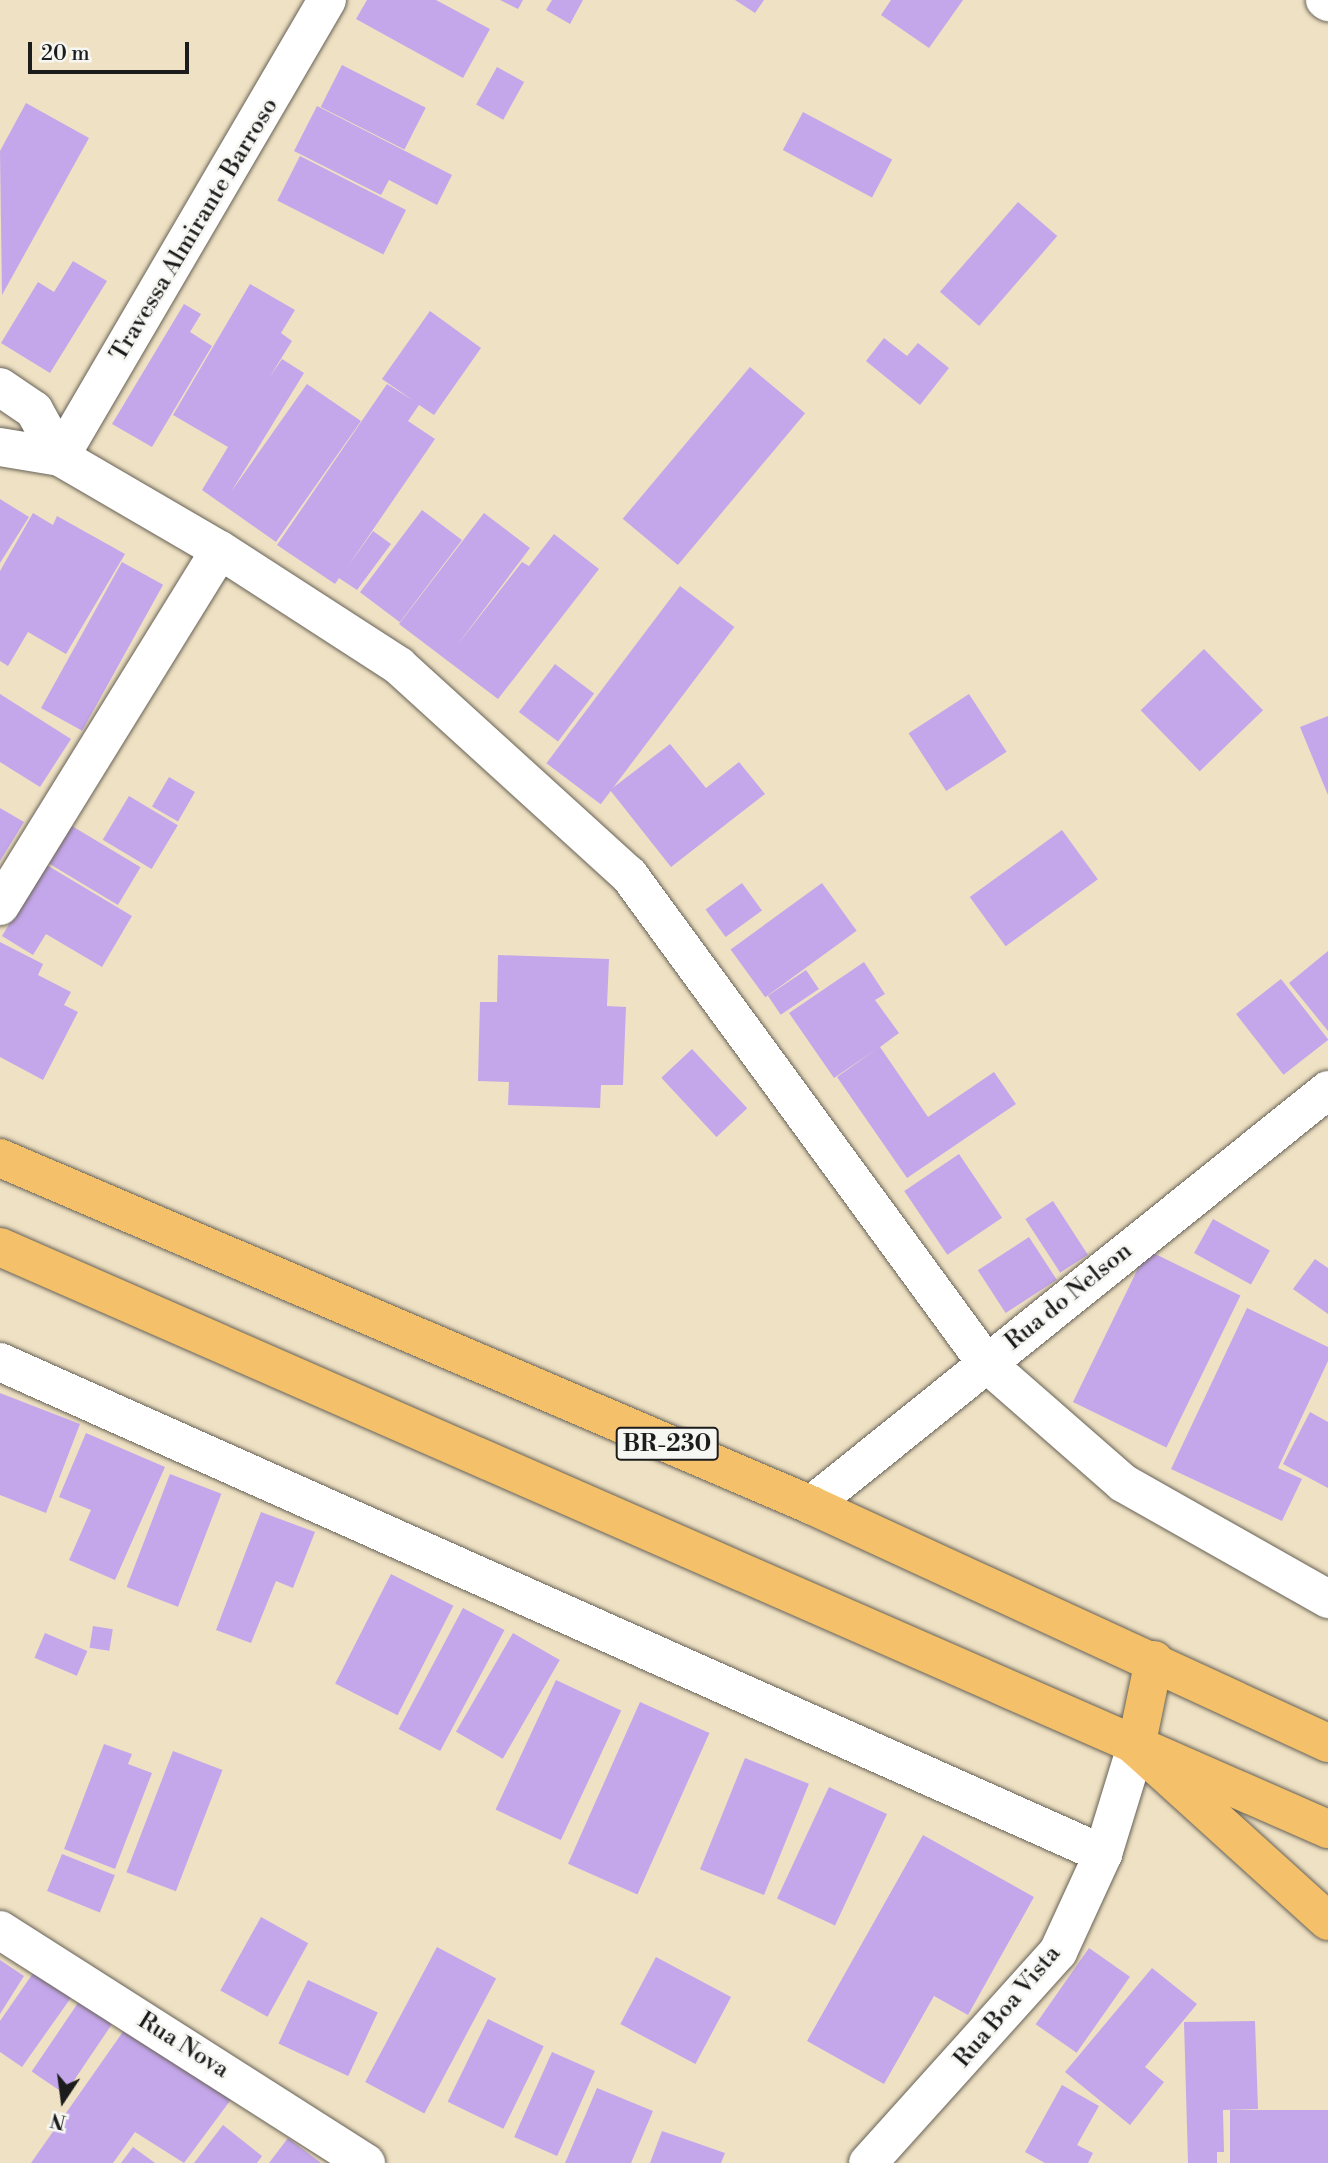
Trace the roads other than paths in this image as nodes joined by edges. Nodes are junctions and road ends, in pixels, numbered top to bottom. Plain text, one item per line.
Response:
1 (327, 0) edge
2 (0, 387) edge
3 (0, 447) edge
4 (60, 457) junction
5 (220, 550) junction
6 (0, 906) edge
7 (1328, 1090) edge
8 (0, 1158) edge
9 (0, 1247) edge
10 (0, 1362) edge
11 (986, 1363) junction
12 (810, 1506) junction
13 (1328, 1599) edge
14 (1154, 1660) junction
15 (1328, 1743) edge
16 (1136, 1747) junction
17 (1328, 1829) edge
18 (1104, 1854) junction
19 (1328, 1921) edge
20 (0, 1930) edge
21 (366, 2163) edge
22 (868, 2163) edge

1 - 4 street, Travessa Almirante Barroso
2 - 4 street
3 - 4 street
4 - 5 street
5 - 6 street
5 - 11 street
7 - 11 street, Rua do Nelson
8 - 12 main road, BR-230
9 - 16 main road
10 - 18 street
11 - 12 street, Rua do Nelson
11 - 13 street
12 - 14 main road, BR-230
14 - 15 main road, BR-230
14 - 16 main road
16 - 17 main road
16 - 18 street, Rua Boa Vista
16 - 19 main road
18 - 22 street, Rua Boa Vista
20 - 21 street, Rua Nova

